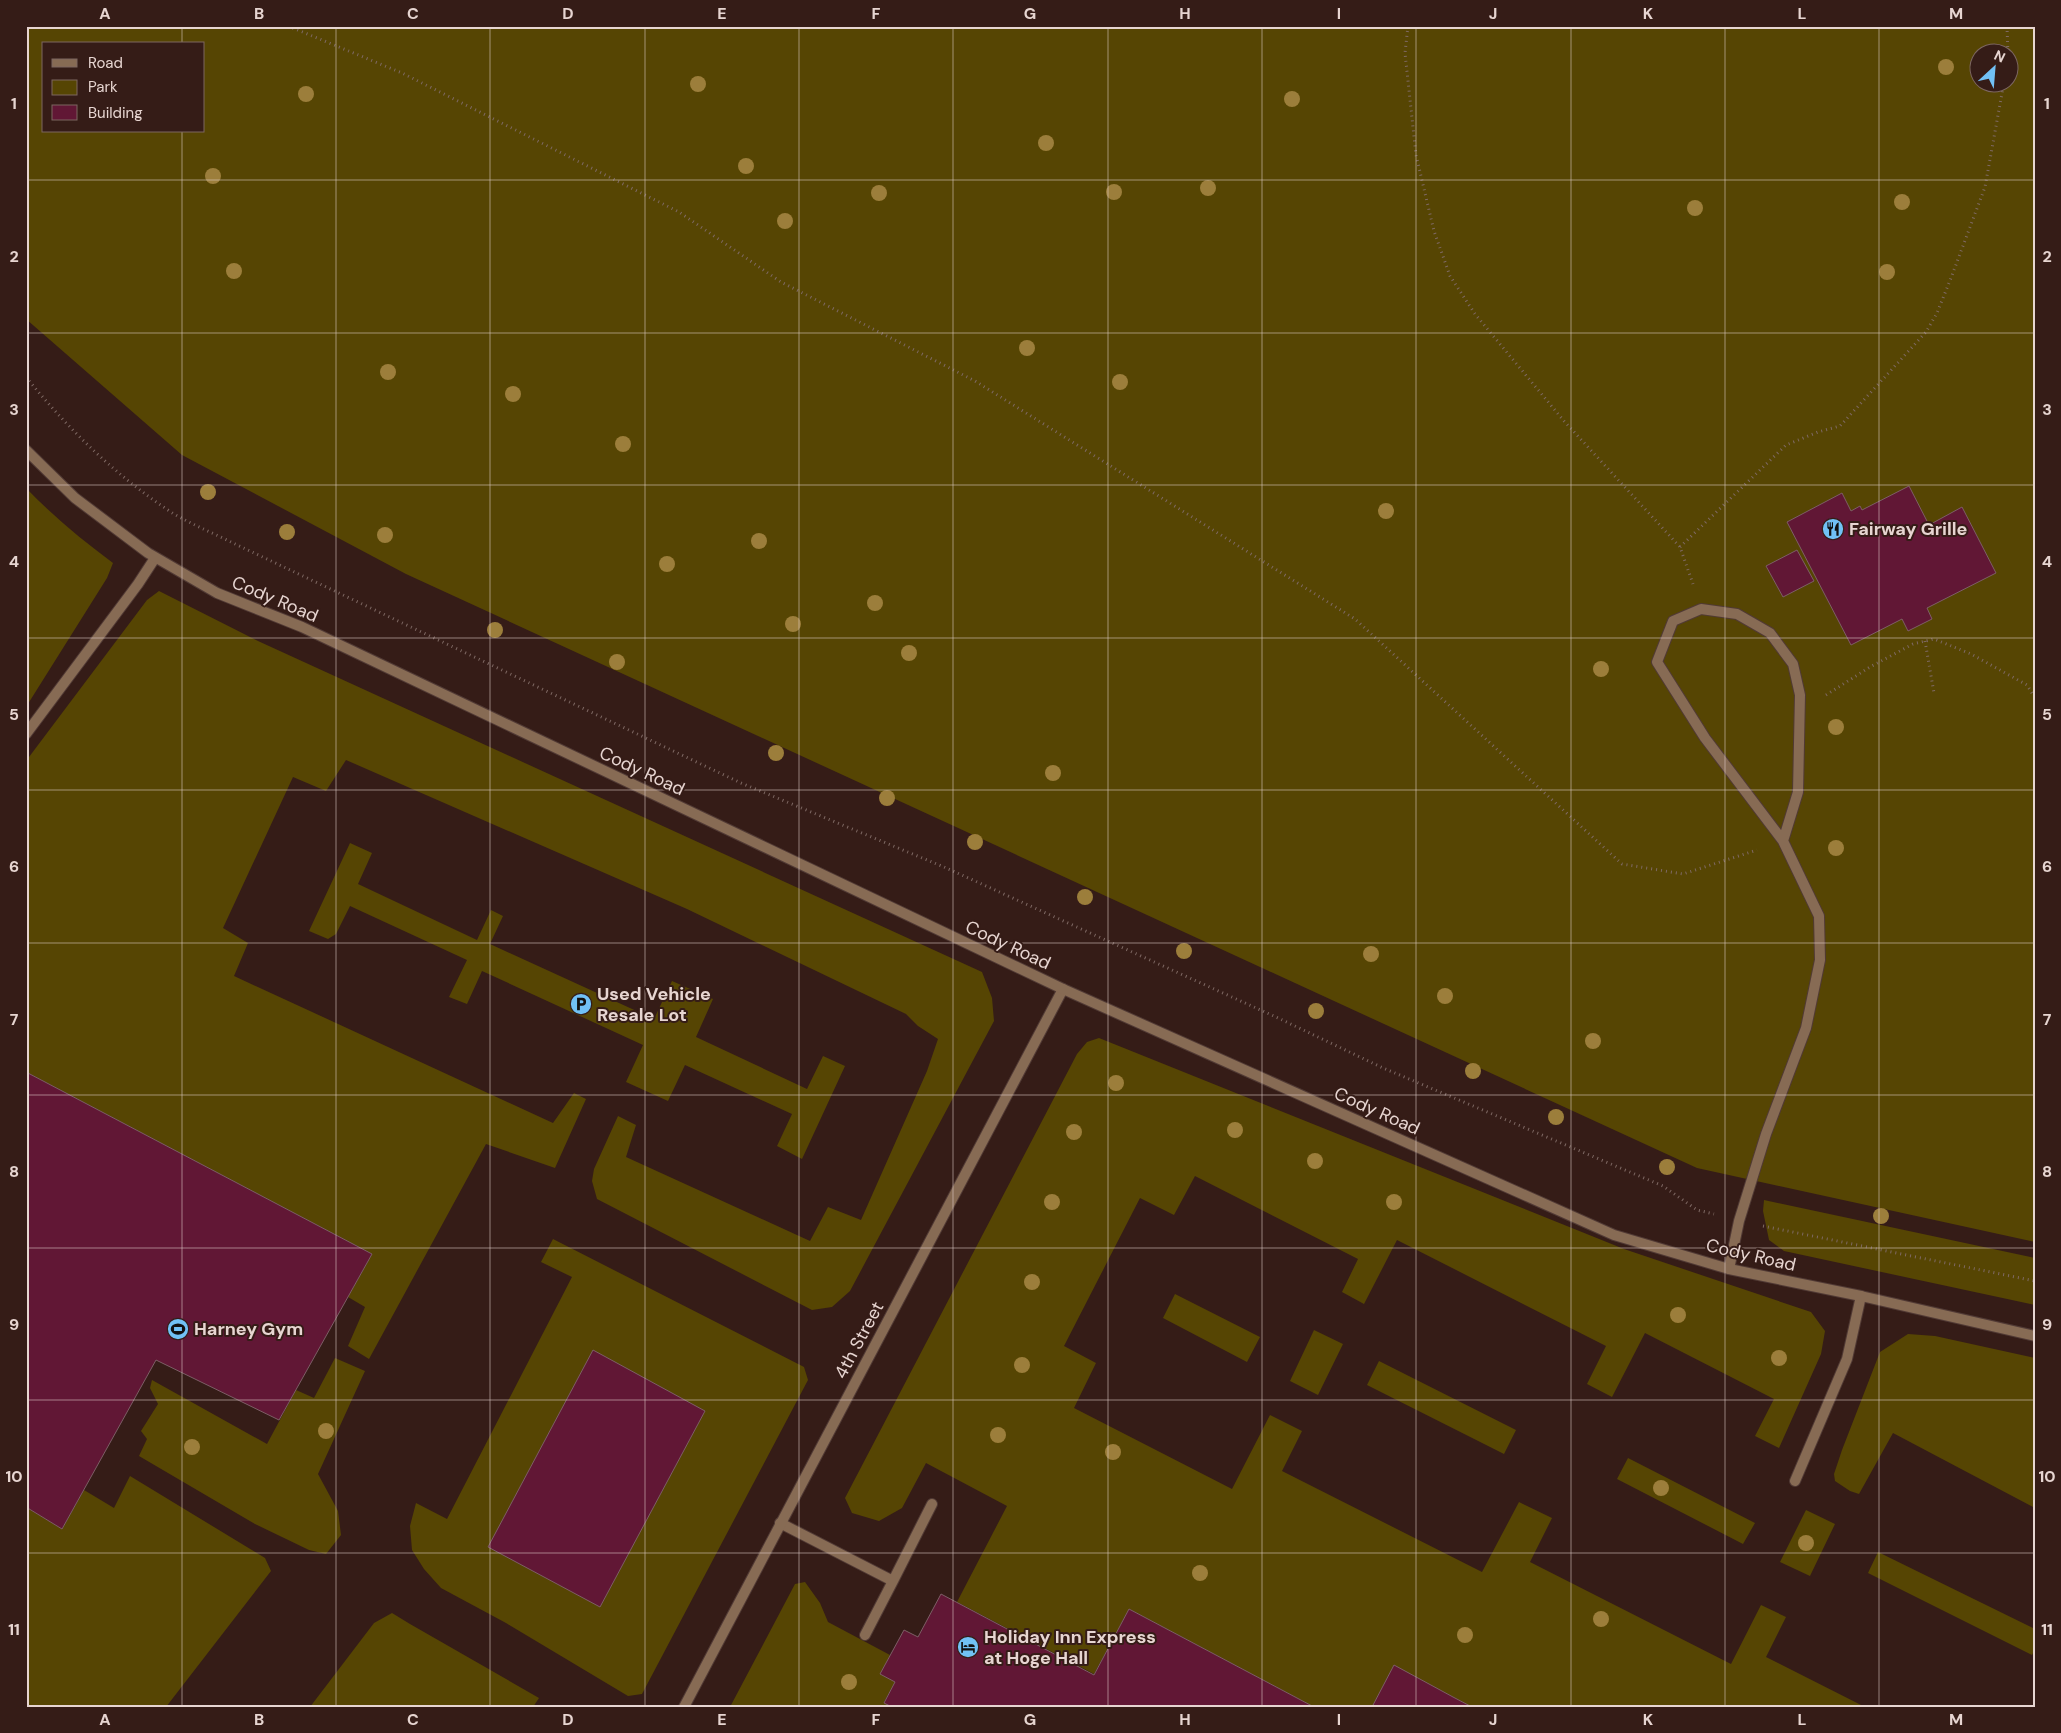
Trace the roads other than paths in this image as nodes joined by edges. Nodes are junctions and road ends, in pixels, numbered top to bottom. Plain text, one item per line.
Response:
1 (26, 450) edge
2 (155, 558) junction
3 (26, 734) edge
4 (1783, 841) junction
5 (1063, 989) junction
6 (1729, 1269) junction
7 (1861, 1296) junction
8 (2035, 1336) edge
9 (1795, 1480) dead end
10 (932, 1504) dead end
11 (780, 1523) junction
12 (893, 1582) junction
13 (865, 1635) dead end
14 (684, 1707) edge

1 - 2 street, Cody Road
2 - 3 street
2 - 5 street, Cody Road
4 - 4 street
4 - 6 street
5 - 6 street, Cody Road
5 - 11 street, 4th Street
6 - 7 street, Cody Road
7 - 8 street, Cody Road
7 - 9 street
10 - 12 street
11 - 12 street
11 - 14 street, 4th Street
12 - 13 street

